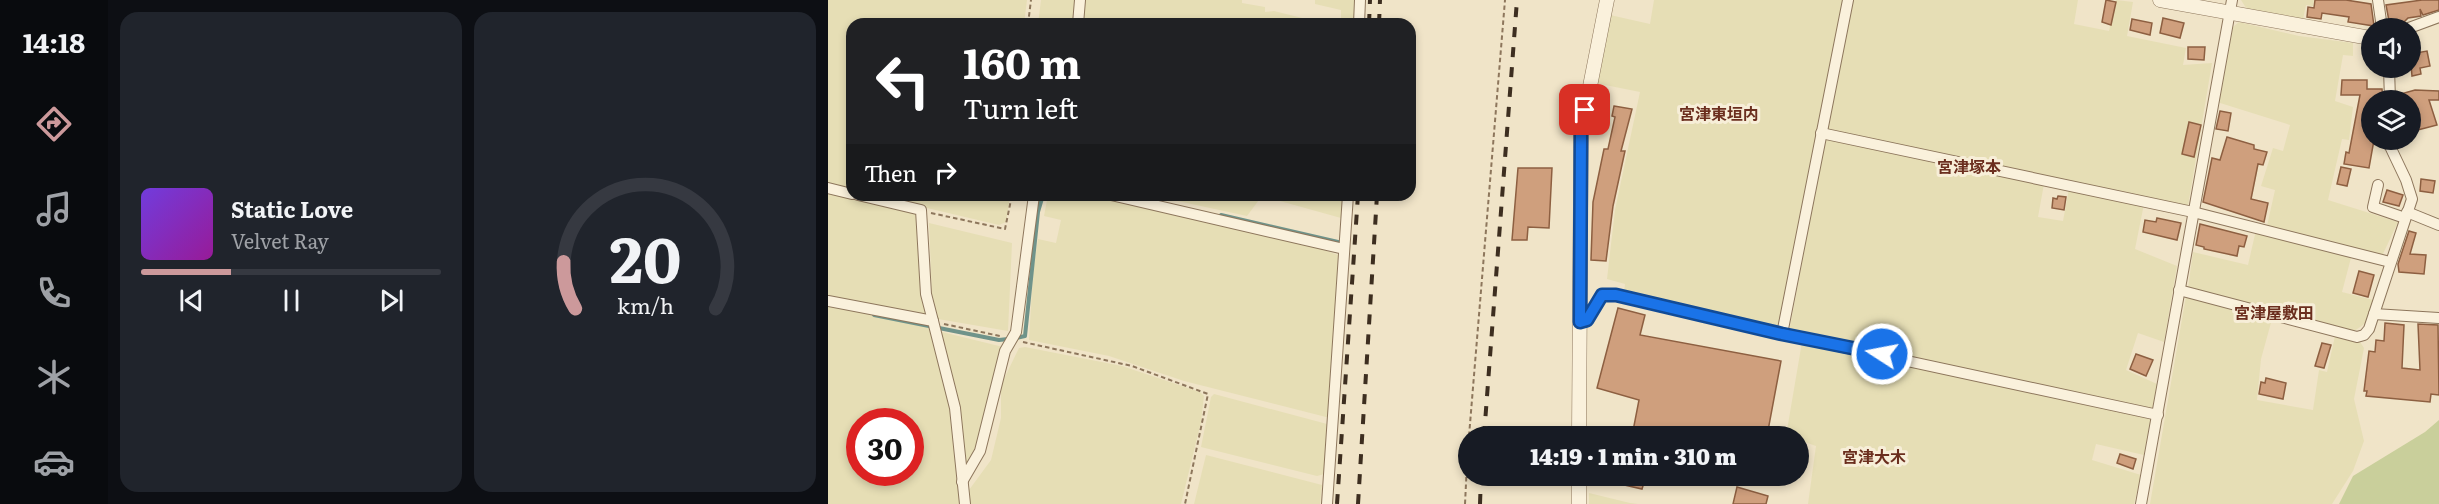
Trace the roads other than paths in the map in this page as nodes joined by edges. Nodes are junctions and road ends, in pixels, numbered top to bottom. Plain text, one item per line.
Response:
1 (1080, 0) edge
2 (1360, 0) edge
3 (1607, 0) edge
4 (1848, 0) edge
5 (2160, 0) edge
6 (2378, 0) edge
7 (2231, 7) edge
8 (2439, 17) edge
9 (1078, 18) edge
10 (1359, 18) edge
11 (2381, 18) edge
12 (2421, 24) edge
13 (2361, 36) edge
14 (1821, 133) junction
15 (2392, 150) edge
16 (2378, 184) dead end
17 (828, 188) edge
18 (846, 192) edge
19 (883, 201) edge
20 (1034, 201) edge
21 (1137, 201) edge
22 (1348, 201) edge
23 (2193, 212) junction
24 (2406, 215) junction
25 (2439, 225) edge
26 (1344, 249) junction
27 (2390, 262) junction
28 (2179, 290) junction
29 (828, 301) edge
30 (2374, 314) junction
31 (2439, 318) edge
32 (933, 321) junction
33 (1580, 322) junction
34 (1782, 334) junction
35 (2158, 415) junction
36 (1580, 426) edge
37 (962, 482) junction
38 (1579, 486) edge
39 (965, 504) edge
40 (1327, 504) edge
41 (1579, 504) edge
42 (2141, 504) edge

1 - 9 street
2 - 10 street
3 - 33 street
4 - 14 street
5 - 7 street
6 - 11 street
7 - 13 street
7 - 23 street
8 - 12 street
14 - 23 street
14 - 34 street
15 - 24 street
16 - 24 street
17 - 18 street
19 - 32 street
20 - 37 street
21 - 26 street
22 - 26 street
23 - 27 street
23 - 28 street
24 - 25 street
24 - 27 street
26 - 40 street
27 - 30 street
28 - 30 street
28 - 35 street
29 - 32 street
30 - 31 street
32 - 37 street
33 - 34 street
33 - 36 street
34 - 35 street
35 - 42 street
37 - 39 street
38 - 41 street

